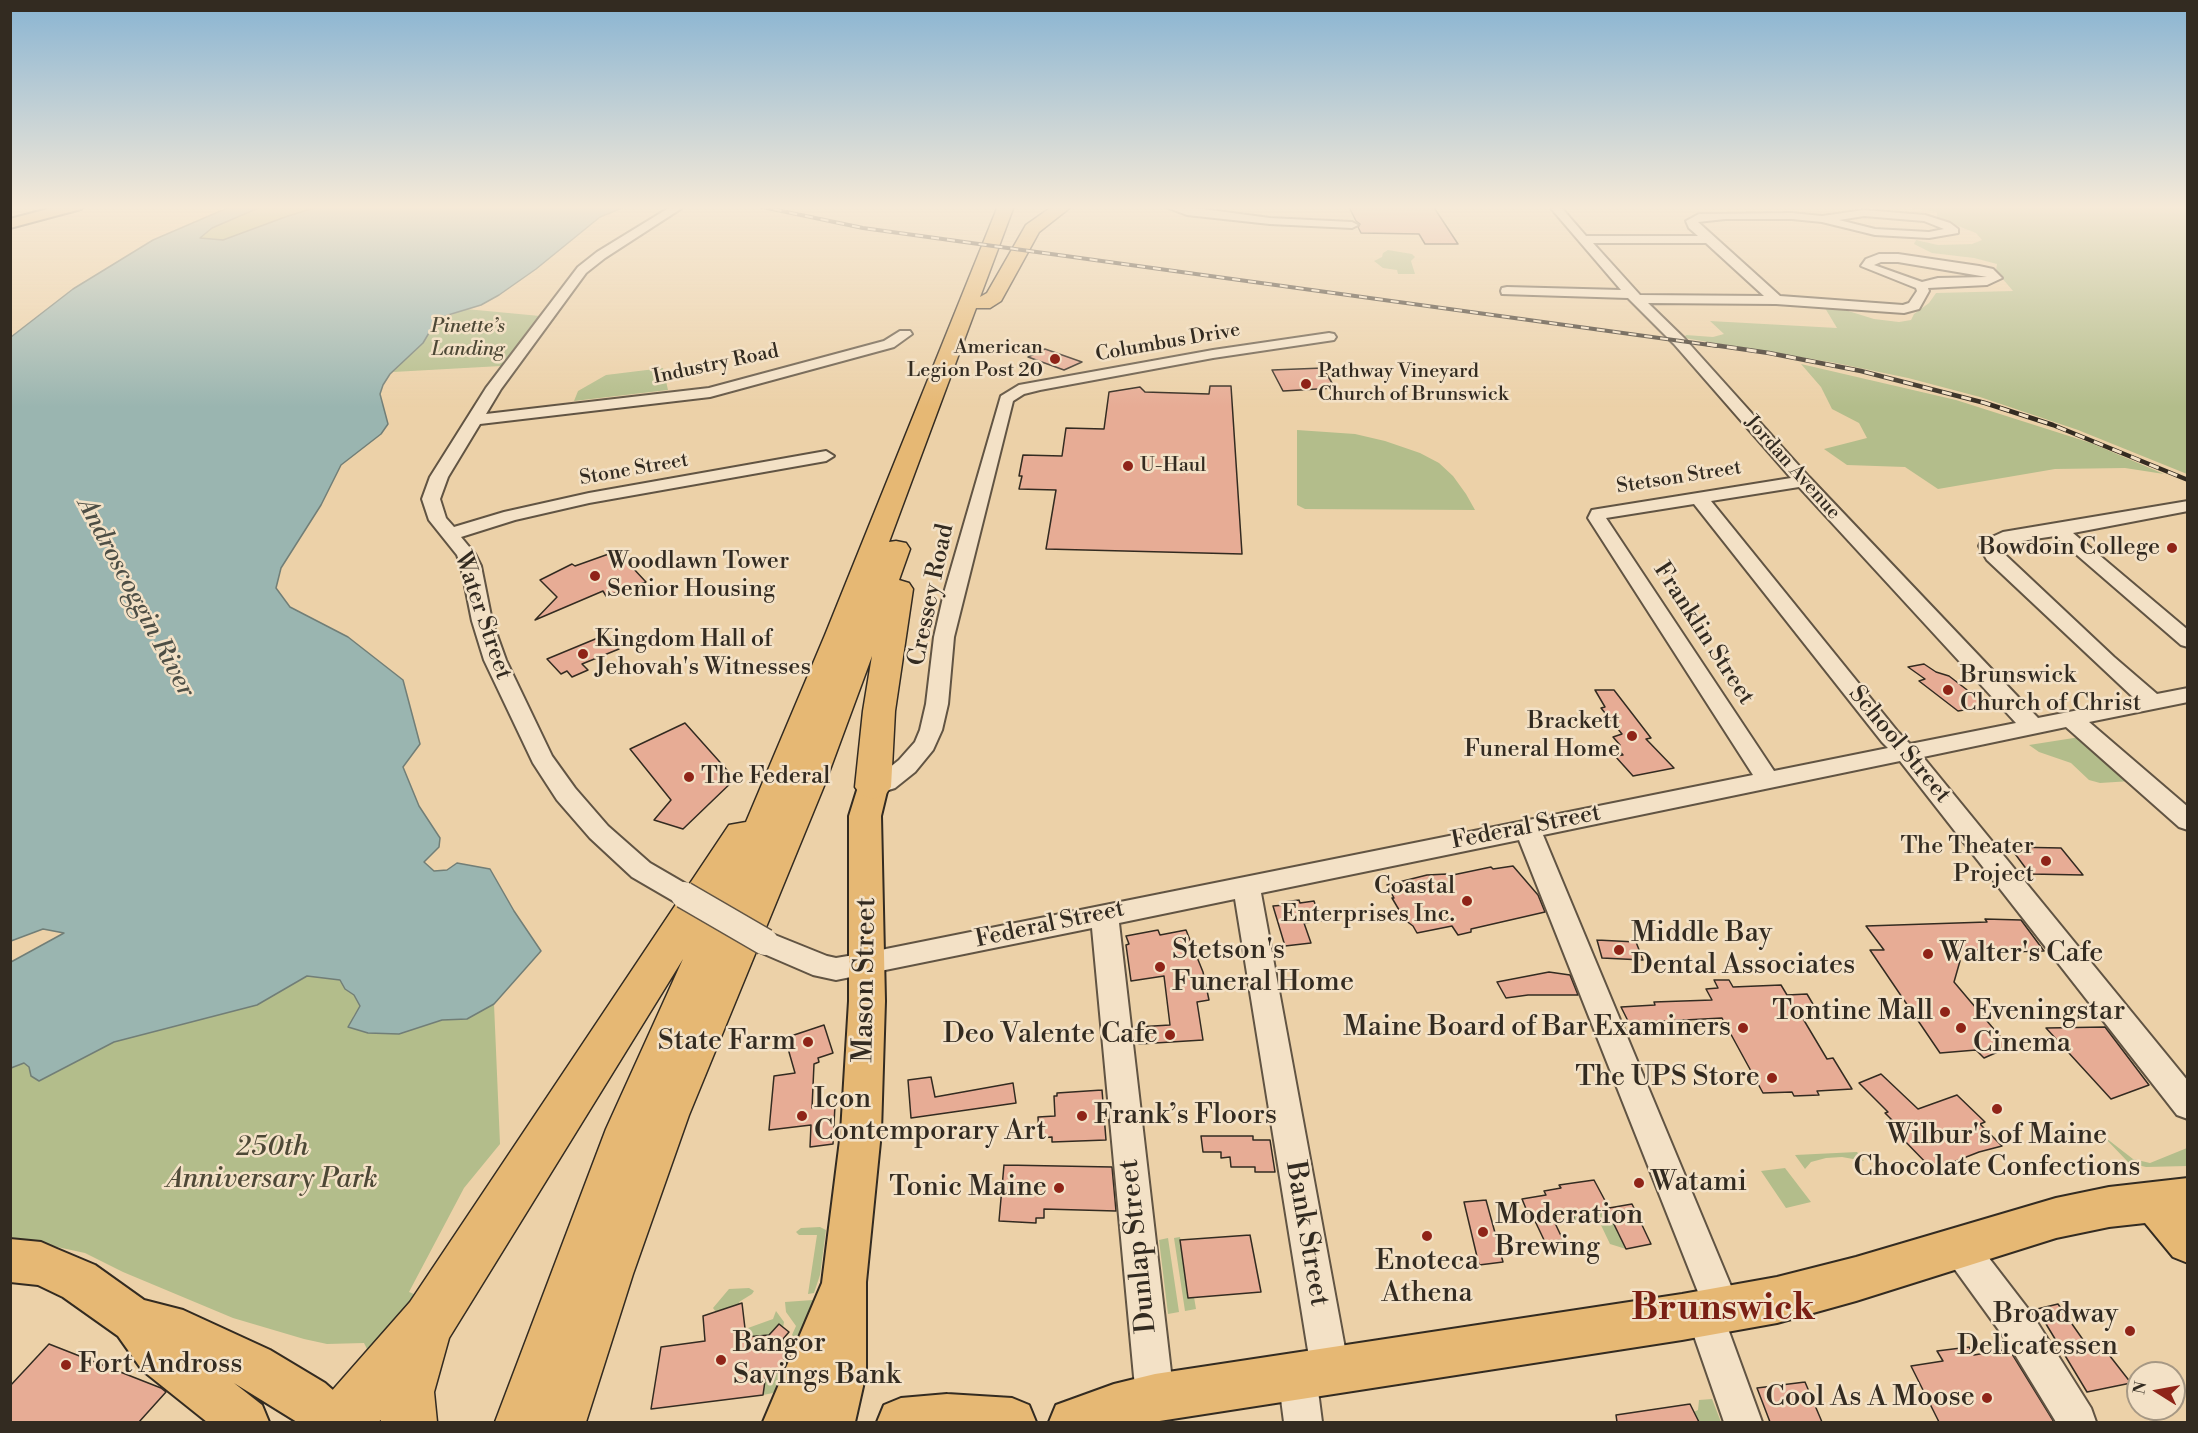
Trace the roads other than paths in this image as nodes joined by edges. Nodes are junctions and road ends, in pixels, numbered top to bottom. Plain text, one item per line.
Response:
1 (580, 273) edge
2 (964, 273) edge
3 (980, 273) edge
4 (994, 273) edge
5 (1007, 273) edge
6 (1613, 273) edge
7 (1746, 273) edge
8 (1882, 273) edge
9 (1990, 273) edge
10 (1921, 286) junction
11 (1508, 291) dead end
12 (1635, 297) junction
13 (1776, 300) junction
14 (983, 304) junction
15 (905, 334) dead end
16 (1329, 337) dead end
17 (941, 371) junction
18 (1014, 393) joint
19 (529, 414) junction
20 (475, 420) junction
21 (463, 439) junction
22 (826, 456) dead end
23 (1803, 481) junction
24 (1700, 498) junction
25 (2187, 506) edge
26 (1598, 514) joint
27 (2059, 530) junction
28 (451, 534) junction
29 (899, 540) junction
30 (2187, 641) edge
31 (2187, 695) edge
32 (2152, 702) junction
33 (2070, 718) junction
34 (2033, 727) junction
35 (792, 750) junction
36 (1907, 753) junction
37 (1768, 780) junction
38 (873, 787) junction
39 (2187, 820) edge
40 (1527, 828) junction
41 (1246, 885) junction
42 (1104, 914) junction
43 (866, 964) junction
44 (2187, 1105) edge
45 (2171, 1200) edge
46 (2187, 1242) edge
47 (1960, 1248) junction
48 (10, 1260) edge
49 (844, 1282) junction
50 (1713, 1312) junction
51 (134, 1320) junction
52 (429, 1321) junction
53 (1313, 1373) junction
54 (1155, 1398) junction
55 (947, 1420) edge
56 (245, 1422) edge
57 (333, 1422) edge
58 (342, 1422) edge
59 (408, 1422) edge
60 (523, 1422) edge
61 (558, 1422) edge
62 (787, 1422) edge
63 (831, 1422) edge
64 (901, 1422) edge
65 (1012, 1422) edge
66 (1073, 1422) edge
67 (1303, 1422) edge
68 (1743, 1422) edge
69 (2077, 1422) edge

1 - 20 street, Water Street
2 - 17 highway
3 - 17 highway
4 - 14 highway
5 - 14 highway
6 - 12 street, Jordan Avenue
7 - 13 street
8 - 10 street
9 - 10 street
10 - 13 street
11 - 12 street
12 - 13 street
12 - 23 street, Jordan Avenue
14 - 29 highway
15 - 19 street, Industry Road
16 - 18 street, Columbus Drive
17 - 35 highway
18 - 38 street, Cressey Road
19 - 20 street, Industry Road
19 - 21 street, Industry Road
20 - 21 street, Water Street
21 - 28 street, Water Street
22 - 28 street, Stone Street
23 - 24 street, Stetson Street
23 - 34 street, Jordan Avenue
24 - 26 street, Stetson Street
24 - 36 street, School Street
25 - 27 street
26 - 37 street, Franklin Street
27 - 30 street
27 - 32 street
28 - 43 street, Water Street, bridge
29 - 38 highway
29 - 61 highway
31 - 32 street, Federal Street
32 - 33 street, Federal Street
33 - 34 street, Federal Street
33 - 39 street
34 - 36 street, Federal Street
35 - 52 highway
35 - 60 highway
36 - 37 street, Federal Street
36 - 44 street, School Street
37 - 40 street, Federal Street
38 - 43 main road, Mason Street
40 - 41 street, Federal Street
40 - 50 street
41 - 42 street, Federal Street
41 - 53 street, Bank Street
42 - 43 street, Federal Street
42 - 54 street, Dunlap Street
43 - 49 main road, Mason Street
45 - 46 main road
45 - 47 main road
47 - 50 main road
47 - 69 street
48 - 51 main road
49 - 62 main road, Mason Street
49 - 63 main road, Mason Street
50 - 53 main road
50 - 68 street
51 - 56 main road
51 - 57 main road
52 - 58 highway
52 - 59 highway
53 - 54 main road
53 - 67 street, Bank Street
54 - 66 main road
55 - 64 main road
55 - 65 main road

